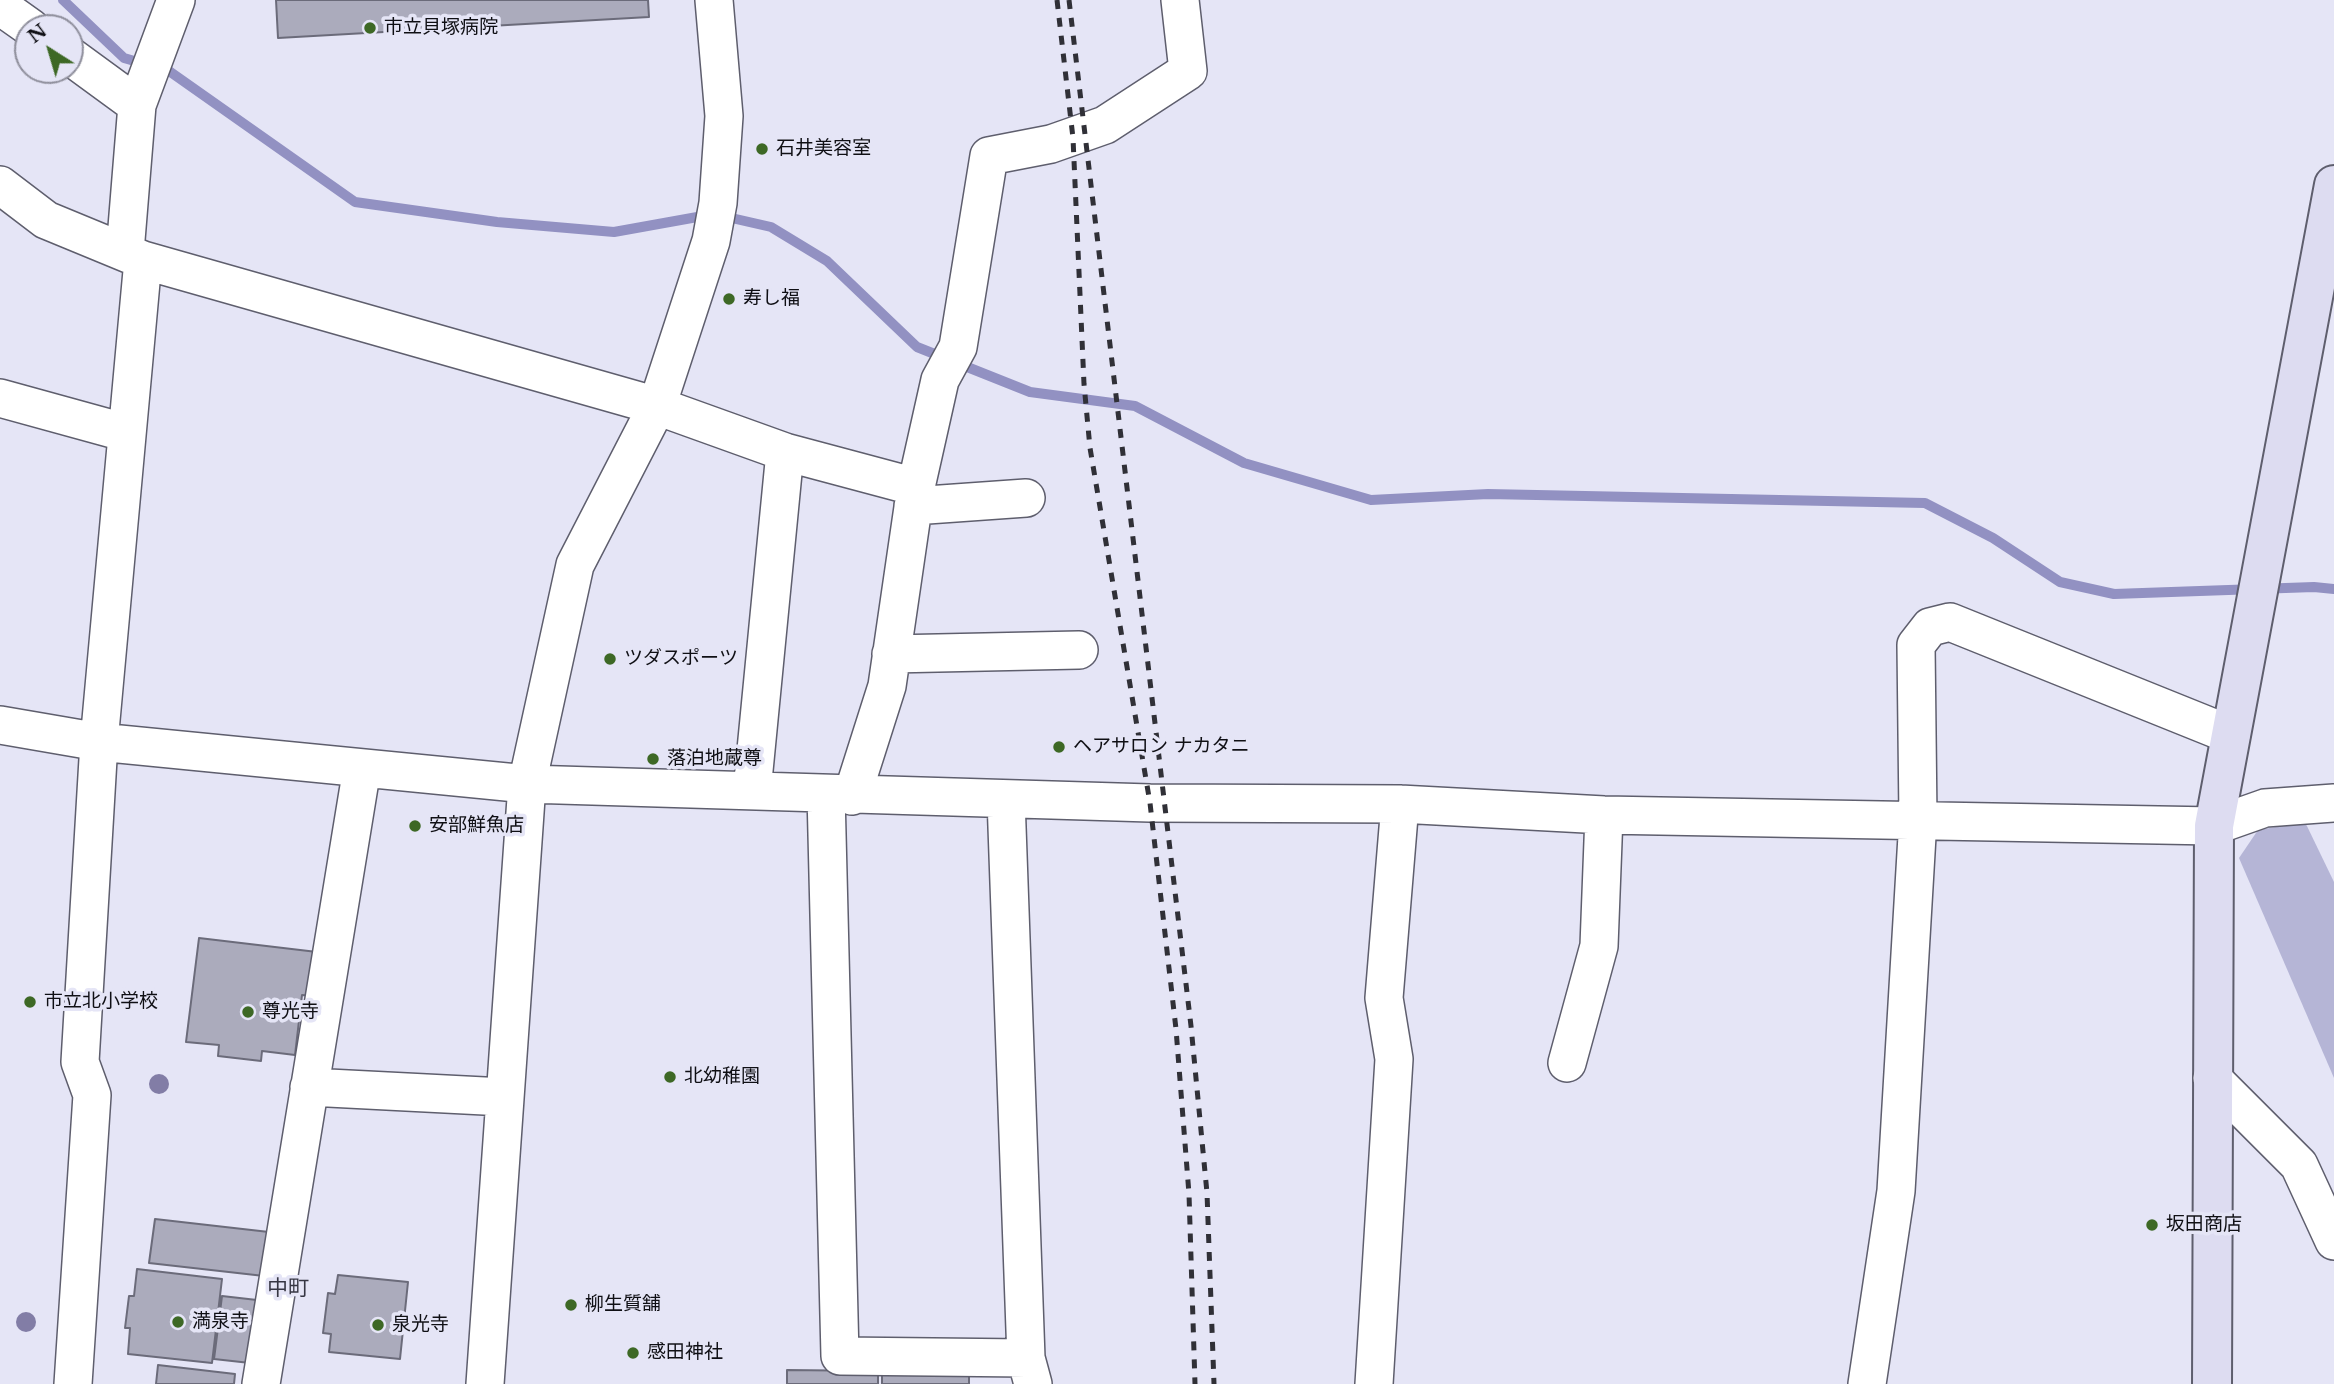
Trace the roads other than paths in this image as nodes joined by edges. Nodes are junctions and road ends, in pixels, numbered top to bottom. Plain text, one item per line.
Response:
1 (176, 0) edge
2 (714, 0) edge
3 (1180, 0) edge
4 (84, 66) edge
5 (137, 105) junction
6 (0, 185) edge
7 (2334, 185) edge
8 (134, 256) junction
9 (0, 398) edge
10 (657, 406) junction
11 (127, 433) junction
12 (785, 452) junction
13 (915, 497) junction
14 (1026, 498) dead end
15 (1079, 650) dead end
16 (891, 654) junction
17 (0, 725) edge
18 (2231, 735) junction
19 (99, 742) junction
20 (362, 768) junction
21 (527, 784) junction
22 (752, 791) junction
23 (839, 795) junction
24 (1006, 799) junction
25 (2334, 803) edge
26 (1400, 804) junction
27 (1604, 815) junction
28 (1918, 819) junction
29 (2214, 826) junction
30 (1567, 1063) dead end
31 (2212, 1078) junction
32 (309, 1087) junction
33 (504, 1097) junction
34 (2334, 1241) edge
35 (1030, 1371) edge
36 (73, 1384) edge
37 (261, 1384) edge
38 (485, 1384) edge
39 (1374, 1384) edge
40 (1867, 1384) edge
41 (2212, 1384) edge

1 - 5 street
2 - 10 street
3 - 13 street
4 - 5 street
5 - 8 street
6 - 8 street
7 - 18 street
8 - 10 street
8 - 11 street
9 - 11 street
10 - 12 street
10 - 21 street
11 - 19 street
12 - 13 street
12 - 22 street
13 - 14 street
13 - 16 street
15 - 16 street
16 - 23 street
17 - 19 street
18 - 28 street
18 - 29 street
19 - 20 street
19 - 36 street
20 - 21 street
20 - 32 street
21 - 22 street
21 - 33 street
22 - 23 street
23 - 24 street
23 - 35 street
24 - 26 street
24 - 35 street
25 - 29 street
26 - 27 street
26 - 39 street
27 - 28 street
27 - 30 street
28 - 29 street
28 - 40 street
29 - 31 street
31 - 34 street
31 - 41 street
32 - 33 street
32 - 37 street
33 - 38 street

